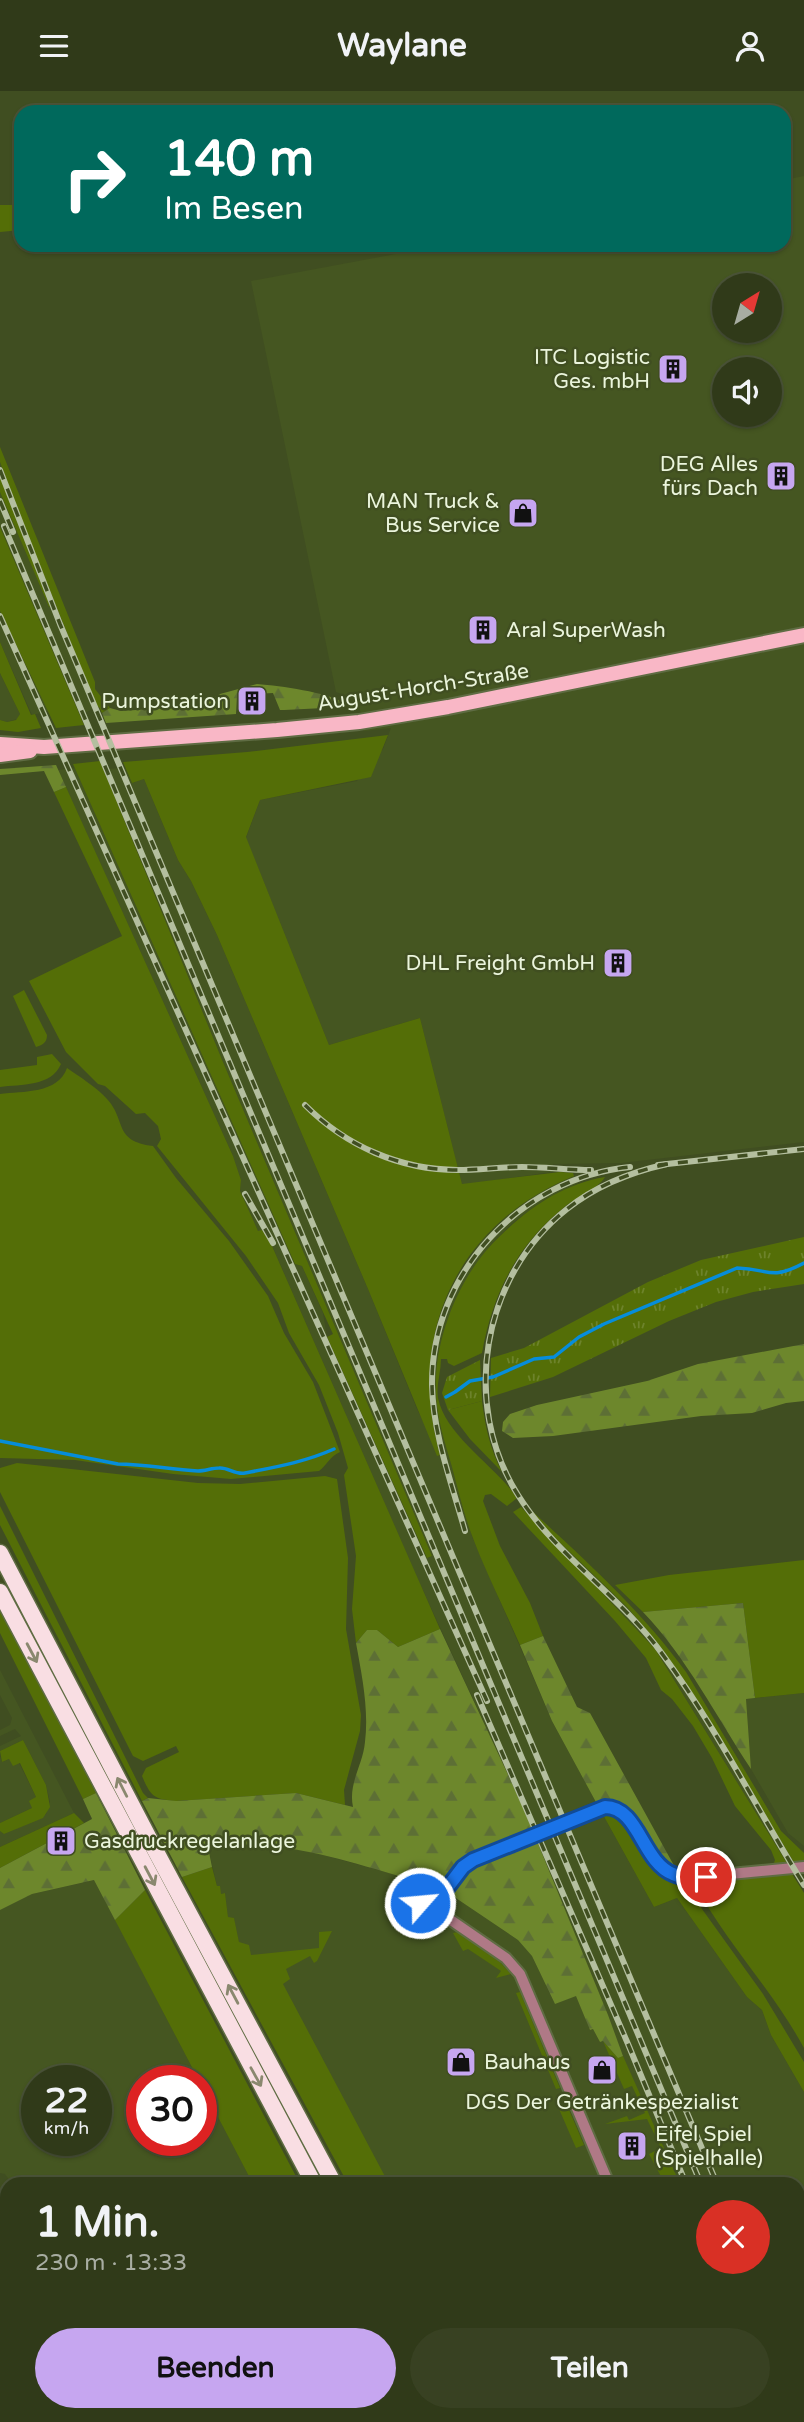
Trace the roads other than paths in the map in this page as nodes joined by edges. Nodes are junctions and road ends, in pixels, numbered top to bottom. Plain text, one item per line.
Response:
1 (804, 635) edge
2 (0, 744) edge
3 (44, 747) junction
4 (0, 755) edge
5 (0, 1553) edge
6 (0, 1592) edge
7 (804, 1867) edge
8 (441, 1896) junction
9 (444, 1916) junction
10 (304, 2166) junction
11 (306, 2177) edge
12 (310, 2177) edge
13 (330, 2177) edge
14 (606, 2177) edge

1 - 3 main road, August-Horch-Straße
2 - 3 main road, August-Horch-Straße
3 - 4 main road, August-Horch-Straße
13 -> 5 highway
6 -> 10 highway
7 - 8 street
8 - 9 street
8 - 9 street
9 - 14 street
10 - 11 highway
10 - 12 highway

